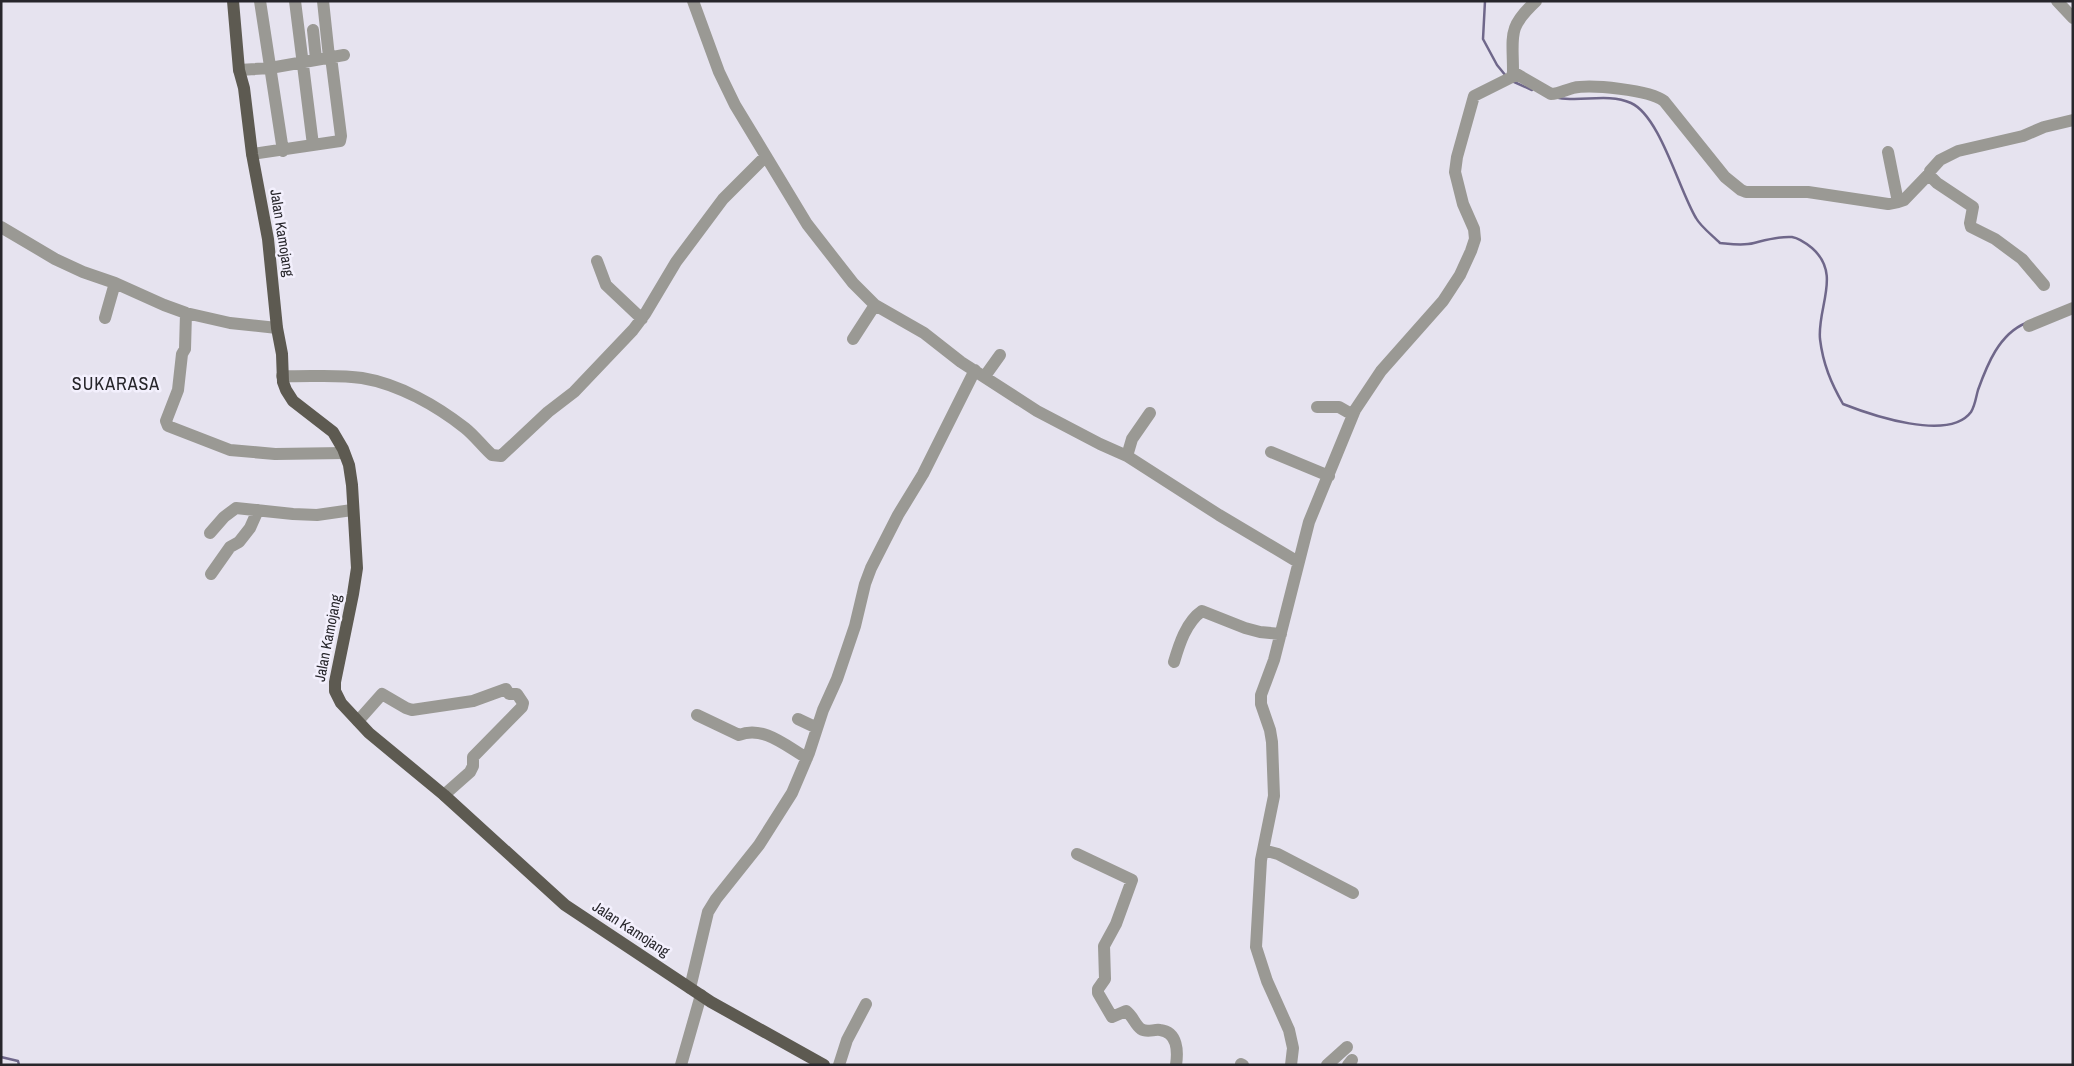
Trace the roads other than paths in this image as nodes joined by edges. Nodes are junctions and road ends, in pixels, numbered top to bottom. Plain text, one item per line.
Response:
1 (233, 1) edge
2 (260, 1) edge
3 (295, 1) edge
4 (323, 1) edge
5 (693, 1) edge
6 (1536, 1) edge
7 (2057, 1) edge
8 (2073, 18) edge
9 (313, 30) dead end
10 (330, 57) junction
11 (301, 61) junction
12 (270, 68) junction
13 (239, 70) junction
14 (1512, 75) junction
15 (2073, 120) edge
16 (313, 146) junction
17 (282, 151) junction
18 (1888, 152) dead end
19 (252, 154) junction
20 (766, 156) junction
21 (1929, 174) junction
22 (1898, 202) junction
23 (1, 227) edge
24 (597, 261) dead end
25 (115, 282) junction
26 (2044, 285) dead end
27 (875, 305) junction
28 (2073, 308) edge
29 (186, 313) junction
30 (105, 318) dead end
31 (642, 319) junction
32 (2029, 326) dead end
33 (277, 328) junction
34 (853, 339) dead end
35 (1000, 355) dead end
36 (980, 373) junction
37 (282, 376) junction
38 (1318, 407) dead end
39 (1150, 413) dead end
40 (1353, 415) junction
41 (1271, 452) dead end
42 (344, 453) junction
43 (1127, 456) junction
44 (1329, 476) junction
45 (258, 510) junction
46 (352, 510) junction
47 (210, 533) dead end
48 (1298, 562) junction
49 (211, 574) dead end
50 (1281, 634) junction
51 (1174, 662) dead end
52 (697, 715) dead end
53 (798, 719) dead end
54 (358, 721) junction
55 (817, 728) junction
56 (807, 758) junction
57 (444, 794) junction
58 (1263, 850) junction
59 (1077, 854) dead end
60 (1353, 893) dead end
61 (696, 992) junction
62 (866, 1004) dead end
63 (1347, 1047) dead end
64 (681, 1065) edge
65 (824, 1065) edge
66 (839, 1065) edge
67 (1176, 1065) edge
68 (1291, 1065) edge
69 (1327, 1065) edge

1 - 13 main road, Jalan Kamojang
2 - 12 street
3 - 11 street
4 - 10 street
5 - 20 street
6 - 14 street
7 - 8 street
9 - 10 street
10 - 11 street
10 - 16 street
11 - 12 street
11 - 16 street
12 - 13 street
12 - 17 street
13 - 19 main road, Jalan Kamojang
14 - 22 street
14 - 40 street
15 - 21 street
16 - 17 street
17 - 19 street
18 - 22 street
19 - 33 main road, Jalan Kamojang
20 - 27 street
20 - 31 street
21 - 22 street
21 - 26 street
23 - 25 street
24 - 31 street
25 - 29 street
25 - 30 street
27 - 34 street
27 - 36 street
28 - 32 street
29 - 33 street
29 - 42 street
31 - 37 street
33 - 37 main road, Jalan Kamojang
35 - 36 street
36 - 43 street
36 - 55 street
37 - 42 main road, Jalan Kamojang
38 - 40 street
39 - 43 street
40 - 44 street
41 - 44 street
42 - 46 main road, Jalan Kamojang
43 - 48 street
44 - 48 street
45 - 46 street
45 - 47 street
45 - 49 street
46 - 54 main road, Jalan Kamojang
48 - 50 street
50 - 51 street
50 - 58 street
52 - 56 street
53 - 55 street
54 - 57 main road, Jalan Kamojang
54 - 57 street
55 - 56 street
56 - 61 street
57 - 61 main road, Jalan Kamojang
58 - 60 street
58 - 68 street
59 - 67 street
61 - 64 street
61 - 65 main road, Jalan Kamojang
62 - 66 street
63 - 69 street

